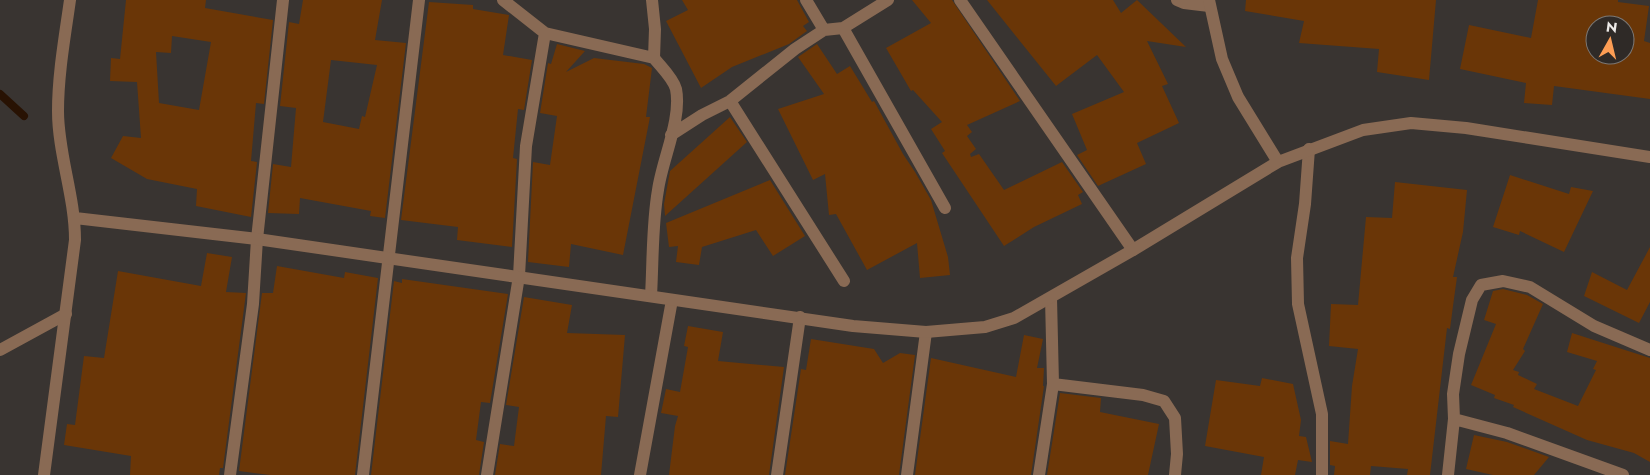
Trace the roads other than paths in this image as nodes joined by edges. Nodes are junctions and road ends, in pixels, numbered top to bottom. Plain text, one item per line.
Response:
1 (70, 0) edge
2 (283, 0) edge
3 (419, 0) edge
4 (503, 0) edge
5 (652, 0) edge
6 (806, 0) edge
7 (888, 0) edge
8 (960, 0) edge
9 (1177, 0) edge
10 (1209, 3) edge
11 (843, 28) junction
12 (824, 30) junction
13 (545, 33) junction
14 (654, 58) junction
15 (730, 101) junction
16 (671, 135) junction
17 (1308, 149) junction
18 (1650, 157) edge
19 (1278, 162) junction
20 (945, 208) dead end
21 (75, 218) junction
22 (257, 239) junction
23 (1133, 250) junction
24 (387, 259) junction
25 (520, 276) junction
26 (844, 282) dead end
27 (651, 296) junction
28 (1051, 298) junction
29 (672, 300) junction
30 (66, 314) junction
31 (800, 317) junction
32 (926, 332) junction
33 (0, 350) edge
34 (1650, 350) edge
35 (1052, 384) junction
36 (1454, 419) junction
37 (44, 475) edge
38 (230, 475) edge
39 (363, 475) edge
40 (487, 475) edge
41 (640, 475) edge
42 (777, 475) edge
43 (907, 475) edge
44 (1039, 475) edge
45 (1175, 475) edge
46 (1322, 475) edge
47 (1448, 475) edge
48 (1623, 475) edge

1 - 21 street
2 - 22 street
3 - 24 street
4 - 13 street
5 - 14 street
6 - 12 street
7 - 11 street
8 - 23 street
9 - 10 street
10 - 19 street
11 - 12 street
11 - 20 street
12 - 15 street
13 - 14 street
13 - 25 street
14 - 16 street
15 - 16 street
15 - 26 street
16 - 27 street
17 - 18 street
17 - 19 street
17 - 46 street
19 - 23 street
21 - 22 street
21 - 30 street
22 - 24 street
22 - 38 street
23 - 28 street
24 - 25 street
24 - 39 street
25 - 27 street
25 - 40 street
27 - 29 street
28 - 32 street
28 - 35 street
29 - 31 street
29 - 41 street
30 - 33 street
30 - 37 street
31 - 32 street
31 - 42 street
32 - 43 street
34 - 36 street
35 - 44 street
35 - 45 street
36 - 47 street
36 - 48 street

